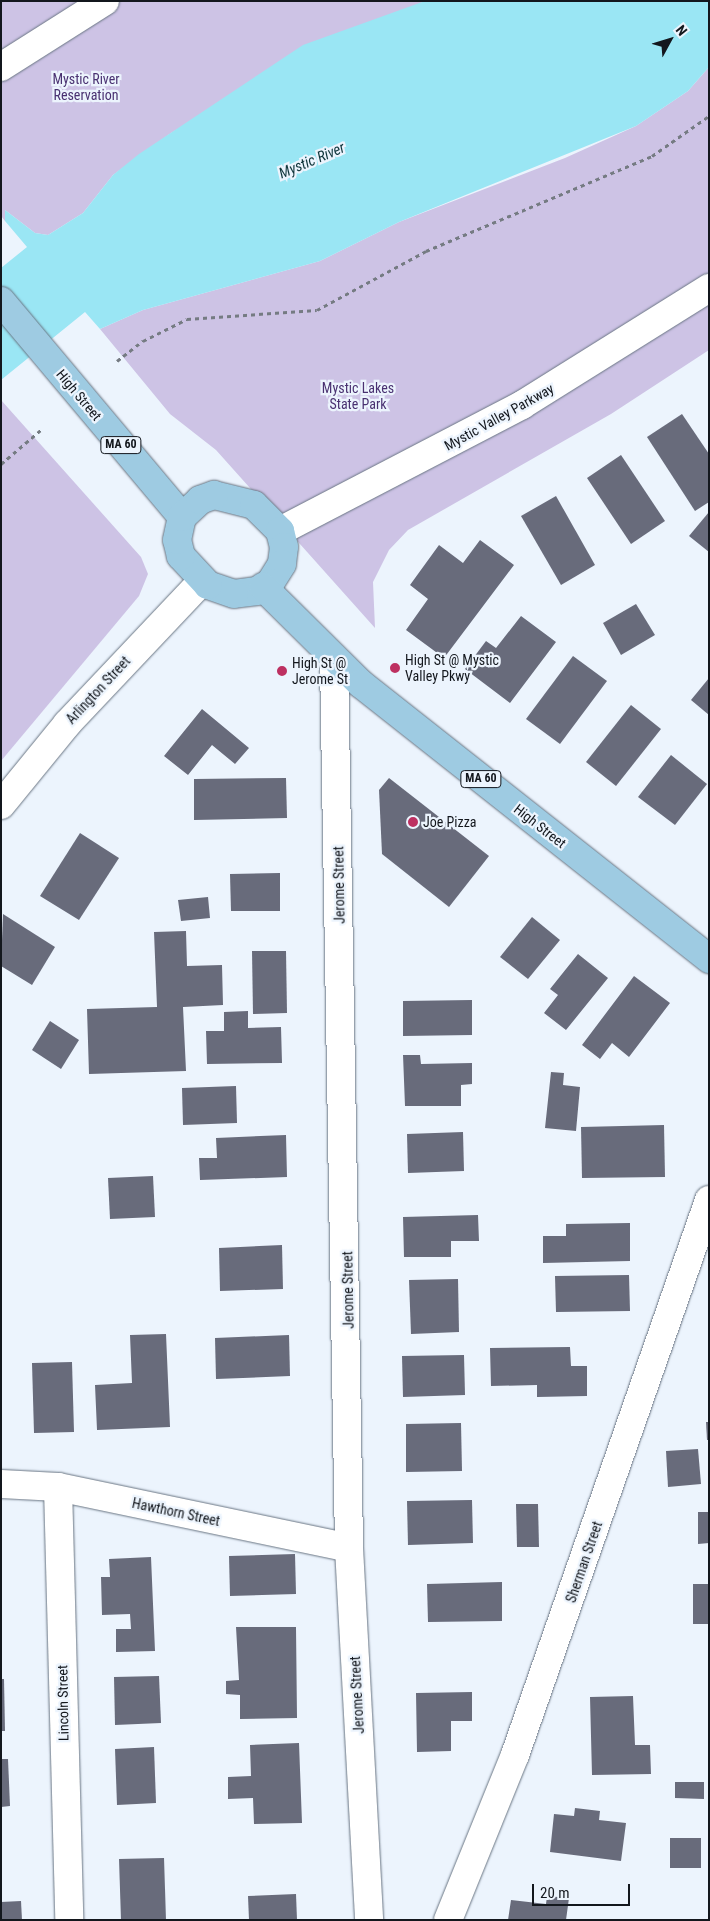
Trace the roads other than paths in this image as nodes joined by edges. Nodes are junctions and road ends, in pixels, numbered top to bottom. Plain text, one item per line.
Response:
1 (105, 1) edge
2 (8, 60) edge
3 (709, 288) edge
4 (9, 310) edge
5 (182, 517) junction
6 (280, 530) junction
7 (202, 581) junction
8 (263, 587) junction
9 (334, 660) junction
10 (1, 805) edge
11 (709, 959) edge
12 (709, 1200) edge
13 (1, 1484) edge
14 (58, 1487) junction
15 (349, 1548) junction
16 (69, 1920) edge
17 (369, 1920) edge
18 (448, 1920) edge

1 - 2 street
3 - 6 street, Mystic Valley Parkway
4 - 5 main road, High Street / MA 60
5 - 6 main road
5 - 7 main road
6 - 8 main road
7 - 8 main road
7 - 10 street, Arlington Street
8 - 9 main road, High Street / MA 60
9 - 11 main road, High Street / MA 60
9 - 15 street, Jerome Street
12 - 18 street, Sherman Street
13 - 14 street, Hawthorn Street
14 - 15 street, Hawthorn Street
14 - 16 street, Lincoln Street
15 - 17 street, Jerome Street

